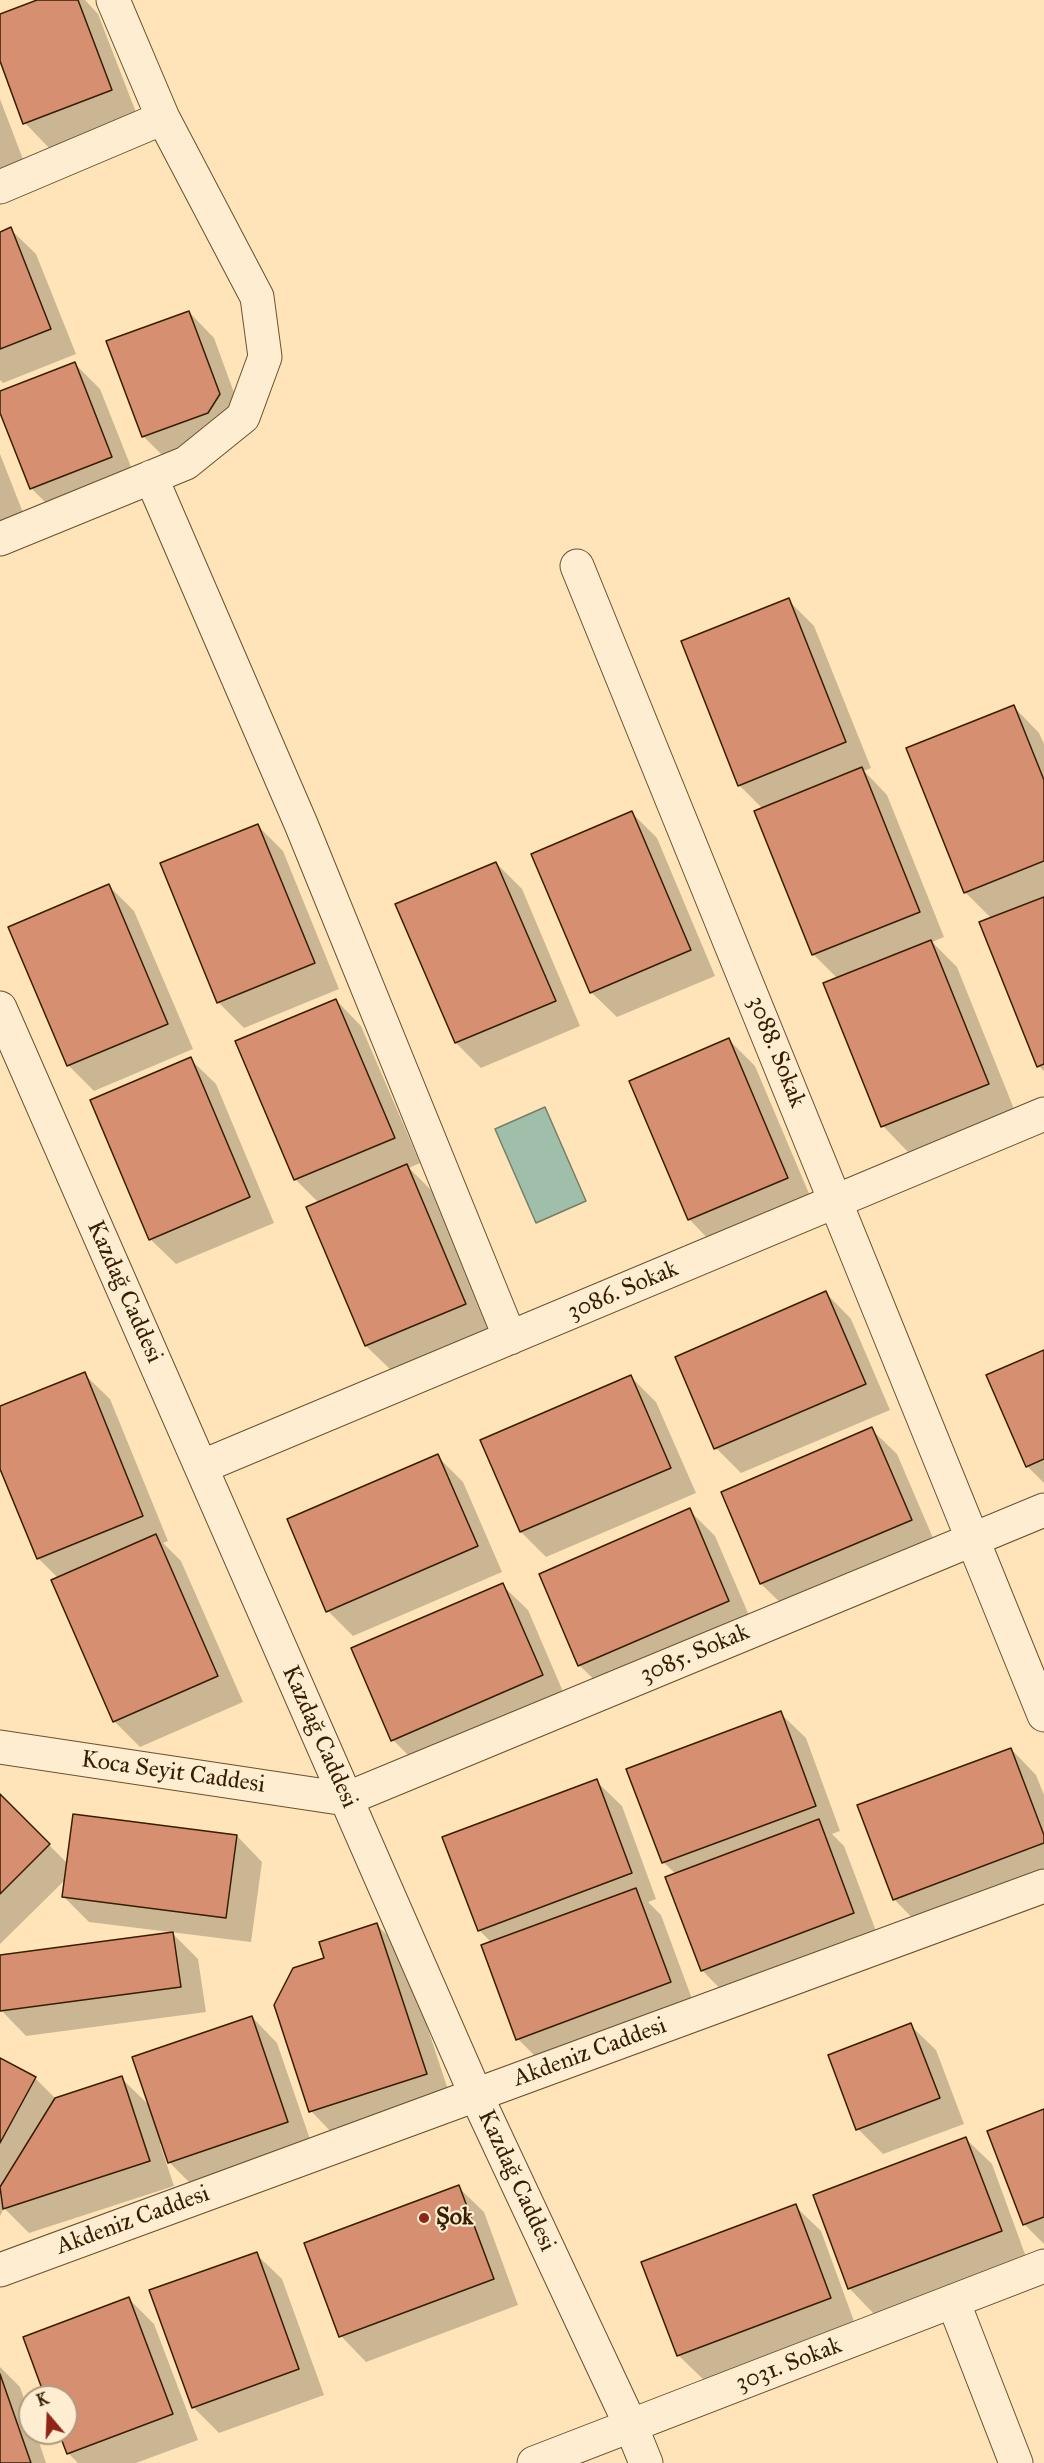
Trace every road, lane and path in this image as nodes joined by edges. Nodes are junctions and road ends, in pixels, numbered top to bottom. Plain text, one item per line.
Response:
1 (113, 0) edge
2 (163, 118) junction
3 (0, 187) edge
4 (151, 477) junction
5 (0, 539) edge
6 (577, 566) dead end
7 (0, 1008) edge
8 (1044, 1114) edge
9 (837, 1201) junction
10 (510, 1338) junction
11 (201, 1467) junction
12 (1044, 1510) edge
13 (973, 1539) junction
14 (1044, 1715) edge
15 (0, 1747) edge
16 (346, 1799) junction
17 (1044, 1886) edge
18 (476, 2095) junction
19 (1044, 2266) edge
20 (0, 2270) edge
21 (952, 2301) junction
22 (632, 2426) junction
23 (534, 2463) edge
24 (646, 2463) edge
25 (1016, 2463) edge

1 - 2 street
2 - 3 street
2 - 4 street
4 - 5 street
4 - 10 street
6 - 9 street, 3088. Sokak
7 - 11 street, Kazdağ Caddesi
8 - 9 street, 3086. Sokak
9 - 10 street, 3086. Sokak
9 - 13 street, 3088. Sokak
10 - 11 street, 3086. Sokak
11 - 16 street, Kazdağ Caddesi
12 - 13 street, 3085. Sokak
13 - 14 street, 3088. Sokak
13 - 16 street, 3085. Sokak
15 - 16 street, Koca Seyit Caddesi
16 - 18 street, Kazdağ Caddesi
17 - 18 street, Akdeniz Caddesi
18 - 20 street, Akdeniz Caddesi
18 - 22 street, Kazdağ Caddesi
19 - 21 street, 3031. Sokak
21 - 22 street, 3031. Sokak
21 - 25 street
22 - 23 street, 3031. Sokak
22 - 24 street, Kazdağ Caddesi

